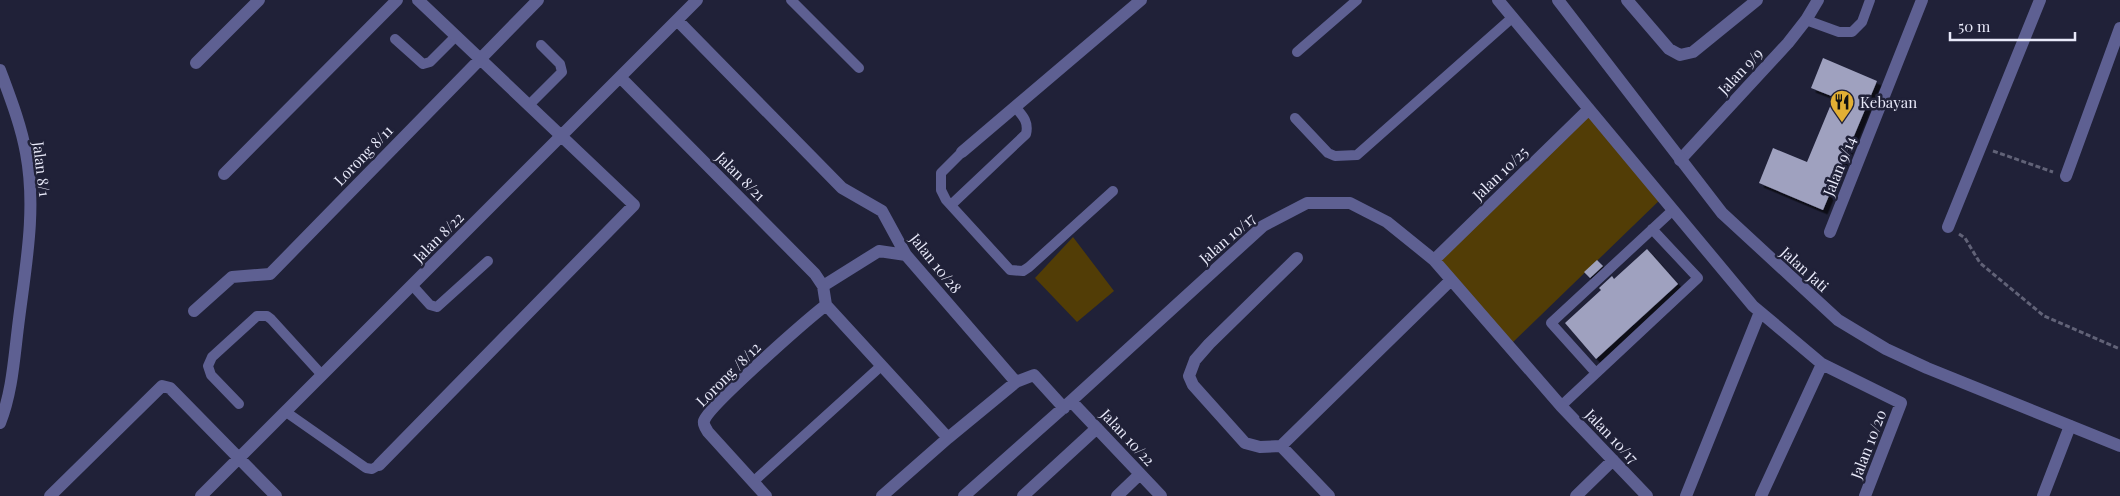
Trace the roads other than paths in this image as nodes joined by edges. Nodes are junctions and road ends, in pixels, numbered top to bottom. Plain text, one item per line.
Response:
1 (259, 0) edge
2 (397, 0) edge
3 (418, 0) edge
4 (538, 0) edge
5 (697, 0) edge
6 (790, 0) edge
7 (1142, 0) edge
8 (1356, 0) edge
9 (1498, 0) edge
10 (1558, 0) edge
11 (1757, 0) edge
12 (1818, 0) edge
13 (1870, 0) edge
14 (1922, 0) edge
15 (2040, 0) edge
16 (1631, 1) edge
17 (1513, 17) junction
18 (677, 20) junction
19 (1806, 20) junction
20 (2120, 28) edge
21 (456, 36) junction
22 (396, 39) dead end
23 (541, 45) dead end
24 (1298, 52) dead end
25 (479, 58) junction
26 (196, 63) dead end
27 (859, 68) dead end
28 (0, 70) edge
29 (620, 77) junction
30 (529, 105) junction
31 (1015, 107) junction
32 (1589, 109) junction
33 (1295, 118) dead end
34 (561, 136) junction
35 (962, 152) joint
36 (1680, 160) junction
37 (224, 174) dead end
38 (2066, 176) road end
39 (1113, 191) dead end
40 (951, 205) junction
41 (1673, 210) junction
42 (1948, 227) road end
43 (1652, 229) junction
44 (1830, 232) dead end
45 (906, 255) junction
46 (1297, 258) dead end
47 (1434, 260) junction
48 (488, 261) dead end
49 (1451, 280) junction
50 (412, 285) junction
51 (823, 286) junction
52 (826, 304) junction
53 (194, 311) dead end
54 (1760, 312) junction
55 (1822, 364) junction
56 (881, 366) junction
57 (1596, 373) junction
58 (322, 374) junction
59 (1016, 382) junction
60 (239, 404) dead end
61 (1068, 404) junction
62 (1561, 406) junction
63 (286, 412) junction
64 (0, 423) edge
65 (2070, 426) junction
66 (1097, 428) junction
67 (948, 438) junction
68 (1281, 446) junction
69 (2120, 446) edge
70 (239, 458) junction
71 (1613, 460) junction
72 (379, 466) joint
73 (1140, 474) junction
74 (753, 482) junction
75 (50, 496) edge
76 (201, 496) edge
77 (276, 496) edge
78 (766, 496) edge
79 (882, 496) edge
80 (964, 496) edge
81 (1024, 496) edge
82 (1117, 496) edge
83 (1161, 496) edge
84 (1329, 496) edge
85 (1576, 496) edge
86 (1647, 496) edge
87 (1686, 496) edge
88 (1761, 496) edge
89 (1865, 496) edge
90 (2043, 496) edge

1 - 26 street
2 - 37 street
3 - 21 street
4 - 25 street, Lorong 8/11
5 - 18 street, Jalan 8/22
6 - 27 lane
7 - 31 street
8 - 24 lane
9 - 17 street
10 - 36 street, Jalan Jati
11 - 16 street
12 - 19 street, Jalan 9/9
13 - 19 lane
14 - 44 street, Jalan 9/14
15 - 42 street
17 - 32 street
17 - 33 lane
18 - 29 street, Jalan 8/22
18 - 45 street, Jalan 10/28
19 - 36 street, Jalan 9/9
20 - 38 street
21 - 22 lane
21 - 25 street
23 - 30 lane
25 - 30 street
25 - 53 street, Lorong 8/11
28 - 64 street, Jalan 8/1
29 - 34 street, Jalan 8/22
29 - 51 street, Jalan 8/21
30 - 34 street
31 - 35 street
31 - 40 lane
32 - 41 street
32 - 47 street, Jalan 10/25
34 - 50 street, Jalan 8/22
34 - 72 street
35 - 40 lane
36 - 65 street, Jalan Jati
39 - 40 lane
41 - 43 lane
41 - 54 street
43 - 57 lane
43 - 57 lane
45 - 51 street
45 - 59 street, Jalan 10/28
46 - 68 street
47 - 49 street, Jalan 10/17
47 - 61 street, Jalan 10/17
48 - 50 lane
49 - 62 street, Jalan 10/17
49 - 68 street
50 - 58 street, Jalan 8/22
51 - 52 street, Jalan 8/21
52 - 56 street
52 - 74 street, Lorong /8/12
54 - 55 street
54 - 87 street
55 - 88 street
55 - 89 street, Jalan 10/20
56 - 67 street
56 - 74 lane
57 - 62 lane
58 - 60 lane
58 - 63 street, Jalan 8/22
59 - 61 street
59 - 67 street
61 - 66 street, Jalan 10/22
61 - 80 street, Jalan 10/17
62 - 71 street, Jalan 10/17
63 - 70 street, Jalan 8/22
63 - 72 lane
65 - 69 street, Jalan Jati
65 - 90 street
66 - 73 street, Jalan 10/22
66 - 81 street
67 - 79 street
68 - 84 street
70 - 75 street
70 - 76 street, Jalan 8/22
70 - 77 street
71 - 85 street
71 - 86 street, Jalan 10/17
73 - 82 street
73 - 83 street, Jalan 10/22
74 - 78 street, Lorong /8/12

